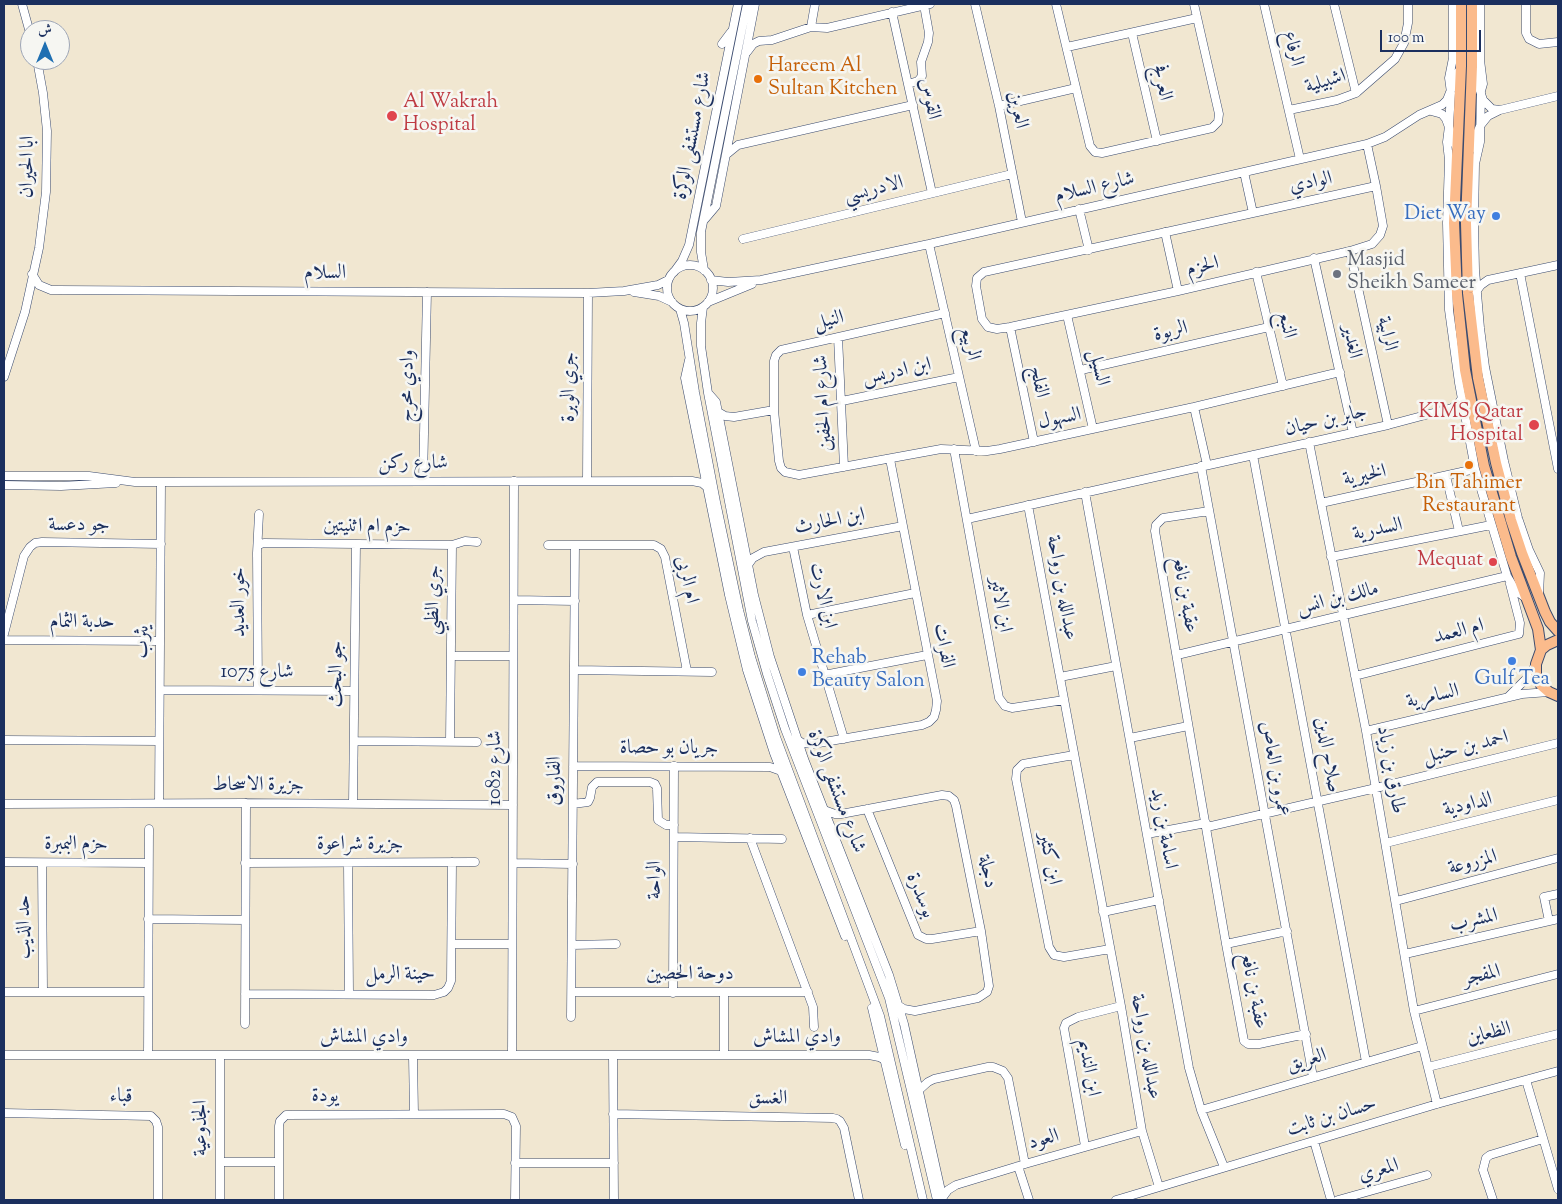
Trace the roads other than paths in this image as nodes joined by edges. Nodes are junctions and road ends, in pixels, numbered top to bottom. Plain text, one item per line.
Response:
1 (22, 4) edge
2 (738, 4) edge
3 (755, 4) edge
4 (815, 4) edge
5 (927, 4) edge
6 (975, 4) edge
7 (1056, 4) edge
8 (1194, 4) edge
9 (1264, 4) edge
10 (1334, 4) edge
11 (1408, 4) edge
12 (1453, 4) edge
13 (1461, 4) edge
14 (1472, 4) edge
15 (1480, 4) edge
16 (1526, 4) edge
17 (746, 7) edge
18 (892, 12) junction
19 (1197, 18) junction
20 (26, 20) edge
21 (811, 27) junction
22 (732, 30) junction
23 (750, 30) junction
24 (1132, 33) junction
25 (759, 41) junction
26 (1558, 42) edge
27 (722, 44) dead end
28 (1067, 47) junction
29 (746, 53) junction
30 (1461, 66) junction
31 (1472, 66) junction
32 (39, 70) edge
33 (908, 84) junction
34 (1076, 88) junction
35 (1480, 91) junction
36 (1451, 92) junction
37 (1356, 93) junction
38 (1558, 96) edge
39 (913, 105) junction
40 (999, 106) junction
41 (1289, 110) junction
42 (1429, 110) junction
43 (1500, 110) junction
44 (1450, 126) junction
45 (1480, 126) junction
46 (730, 128) junction
47 (1158, 141) junction
48 (746, 143) junction
49 (1367, 144) junction
50 (1458, 151) junction
51 (726, 154) junction
52 (1468, 154) junction
53 (1300, 159) junction
54 (1244, 172) junction
55 (1012, 174) junction
56 (1376, 186) junction
57 (932, 193) junction
58 (1079, 209) junction
59 (1253, 213) junction
60 (703, 220) junction
61 (1022, 222) junction
62 (1165, 232) junction
63 (743, 238) dead end
64 (930, 244) junction
65 (1089, 250) junction
66 (1350, 251) junction
67 (1314, 258) junction
68 (1558, 265) edge
69 (704, 270) junction
70 (1475, 270) junction
71 (674, 272) junction
72 (1256, 272) junction
73 (1520, 273) junction
74 (32, 274) junction
75 (977, 278) joint
76 (668, 280) junction
77 (711, 280) junction
78 (761, 280) junction
79 (1488, 280) junction
80 (1178, 290) junction
81 (624, 291) junction
82 (427, 292) junction
83 (1476, 292) junction
84 (588, 293) junction
85 (672, 302) junction
86 (705, 305) junction
87 (680, 309) junction
88 (945, 313) junction
89 (1067, 315) junction
90 (1269, 327) junction
91 (1010, 328) junction
92 (838, 337) junction
93 (690, 358) junction
94 (1485, 367) junction
95 (1081, 370) junction
96 (1465, 370) junction
97 (1340, 372) junction
98 (4, 377) edge
99 (959, 377) junction
100 (1478, 378) junction
101 (1459, 383) junction
102 (1283, 386) junction
103 (708, 393) junction
104 (1462, 398) junction
105 (842, 401) junction
106 (1194, 407) junction
107 (1452, 408) junction
108 (774, 410) junction
109 (718, 412) junction
110 (734, 417) junction
111 (1466, 417) junction
112 (1388, 425) junction
113 (1093, 429) junction
114 (722, 431) junction
115 (1353, 432) junction
116 (1034, 442) junction
117 (1309, 442) junction
118 (954, 449) junction
119 (976, 451) junction
120 (1557, 453) edge
121 (1253, 455) junction
122 (890, 459) junction
123 (844, 466) junction
124 (1204, 466) junction
125 (1475, 468) junction
126 (1558, 469) edge
127 (703, 470) junction
128 (785, 472) joint
129 (5, 475) edge
130 (1446, 476) junction
131 (423, 481) junction
132 (514, 481) junction
133 (587, 481) junction
134 (692, 481) junction
135 (135, 482) junction
136 (161, 482) junction
137 (4, 485) edge
138 (707, 486) junction
139 (1085, 492) junction
140 (716, 502) junction
141 (1320, 503) junction
142 (1028, 505) junction
143 (1209, 511) junction
144 (259, 514) dead end
145 (967, 518) junction
146 (1491, 525) junction
147 (902, 526) junction
148 (1459, 531) junction
149 (476, 542) dead end
150 (161, 544) junction
151 (356, 544) junction
152 (258, 545) junction
153 (452, 545) junction
154 (548, 545) dead end
155 (575, 545) junction
156 (745, 547) junction
157 (793, 547) junction
158 (764, 552) junction
159 (1331, 557) junction
160 (748, 564) junction
161 (744, 576) junction
162 (1509, 579) junction
163 (915, 593) junction
164 (1539, 597) junction
165 (1526, 598) junction
166 (514, 600) junction
167 (575, 601) junction
168 (807, 615) junction
169 (1343, 616) junction
170 (1286, 630) junction
171 (1558, 631) edge
172 (4, 634) edge
173 (4, 640) edge
174 (1558, 640) edge
175 (160, 641) junction
176 (1233, 642) junction
177 (1541, 650) junction
178 (927, 655) junction
179 (1177, 655) junction
180 (451, 656) junction
181 (513, 656) junction
182 (1536, 664) junction
183 (1116, 666) junction
184 (574, 670) junction
185 (687, 672) junction
186 (712, 672) dead end
187 (824, 675) junction
188 (1355, 676) junction
189 (1060, 677) junction
190 (160, 690) junction
191 (258, 690) junction
192 (354, 691) junction
193 (1555, 696) edge
194 (1508, 698) junction
195 (1064, 700) junction
196 (1188, 726) junction
197 (785, 729) junction
198 (1366, 731) junction
199 (776, 737) junction
200 (1130, 738) junction
201 (844, 739) junction
202 (4, 740) edge
203 (797, 740) junction
204 (159, 741) junction
205 (354, 741) junction
206 (450, 742) junction
207 (477, 742) dead end
208 (1558, 743) edge
209 (813, 744) junction
210 (774, 753) junction
211 (1074, 755) junction
212 (804, 759) junction
213 (573, 766) junction
214 (674, 766) junction
215 (764, 767) junction
216 (782, 771) junction
217 (1376, 788) junction
218 (1558, 800) edge
219 (1318, 802) junction
220 (159, 803) junction
221 (246, 803) junction
222 (4, 804) edge
223 (353, 804) junction
224 (573, 804) junction
225 (513, 805) junction
226 (867, 809) junction
227 (824, 810) junction
228 (841, 814) junction
229 (1265, 814) junction
230 (674, 825) junction
231 (1206, 825) junction
232 (149, 829) dead end
233 (832, 829) junction
234 (1147, 834) junction
235 (674, 837) junction
236 (750, 838) junction
237 (782, 838) dead end
238 (1386, 843) junction
239 (1558, 858) edge
240 (4, 862) edge
241 (42, 862) junction
242 (348, 862) junction
243 (452, 862) junction
244 (475, 862) dead end
245 (148, 863) junction
246 (246, 863) junction
247 (513, 863) junction
248 (573, 864) junction
249 (1558, 894) edge
250 (1159, 900) junction
251 (1396, 901) junction
252 (1103, 912) junction
253 (148, 919) junction
254 (1558, 919) edge
255 (245, 920) junction
256 (1549, 921) junction
257 (982, 931) junction
258 (1287, 931) junction
259 (452, 944) junction
260 (512, 944) junction
261 (616, 944) dead end
262 (1226, 944) junction
263 (572, 945) junction
264 (1110, 948) junction
265 (1405, 954) junction
266 (1558, 974) edge
267 (4, 992) edge
268 (43, 992) junction
269 (148, 992) junction
270 (572, 992) junction
271 (808, 992) junction
272 (673, 993) junction
273 (724, 993) junction
274 (245, 994) junction
275 (349, 994) junction
276 (889, 998) junction
277 (898, 1006) junction
278 (1121, 1006) junction
279 (915, 1011) junction
280 (1414, 1011) junction
281 (571, 1017) dead end
282 (245, 1024) dead end
283 (904, 1024) junction
284 (814, 1027) dead end
285 (884, 1030) junction
286 (1306, 1034) junction
287 (1558, 1034) edge
288 (900, 1040) junction
289 (881, 1042) junction
290 (1422, 1046) junction
291 (4, 1055) edge
292 (148, 1055) junction
293 (220, 1055) junction
294 (512, 1055) junction
295 (613, 1055) junction
296 (724, 1055) junction
297 (869, 1055) junction
298 (413, 1056) junction
299 (884, 1060) junction
300 (1366, 1062) junction
301 (1428, 1067) junction
302 (914, 1071) junction
303 (1558, 1071) edge
304 (894, 1074) junction
305 (1314, 1077) junction
306 (934, 1079) junction
307 (1526, 1080) junction
308 (918, 1091) junction
309 (1437, 1104) junction
310 (1201, 1110) junction
311 (4, 1113) edge
312 (414, 1114) junction
313 (613, 1114) junction
314 (1142, 1131) junction
315 (1543, 1139) junction
316 (1314, 1141) junction
317 (1085, 1146) junction
318 (220, 1162) junction
319 (278, 1162) junction
320 (515, 1163) junction
321 (614, 1163) junction
322 (1022, 1165) junction
323 (1224, 1167) junction
324 (1427, 1175) dead end
325 (938, 1179) junction
326 (956, 1185) junction
327 (1160, 1187) junction
328 (1558, 1190) edge
329 (940, 1199) edge
330 (158, 1200) edge
331 (220, 1200) edge
332 (278, 1200) edge
333 (515, 1200) edge
334 (614, 1200) edge
335 (859, 1200) edge
336 (918, 1200) edge
337 (923, 1200) edge
338 (1029, 1200) edge
339 (1116, 1200) edge
340 (1331, 1200) edge
341 (1338, 1200) edge
342 (1493, 1200) edge

1 - 20 street
2 - 22 street, شارع مستشفى الوكرة
3 - 23 street, شارع مستشفى الوكرة
4 - 21 street
5 - 18 street
5 - 33 street
6 - 40 street, العرين
7 - 28 street
8 - 19 street
9 - 41 street, الرفاع
10 - 37 street
11 - 37 street, اشبيلية
12 - 36 street
13 - 30 main road
14 - 31 main road
15 - 35 street
16 - 26 street
17 - 23 street
17 - 60 street, شارع مستشفى الوكرة
18 - 21 street
18 - 33 street, القوس
19 - 24 street
19 - 47 street
21 - 25 street
22 - 27 street
22 - 71 street, شارع مستشفى الوكرة
23 - 25 street
23 - 29 street, شارع مستشفى الوكرة
24 - 28 street
24 - 47 street, العرفج
25 - 29 street
28 - 34 street
29 - 46 street, شارع مستشفى الوكرة
30 - 36 street, شارع السلام
30 - 50 main road
31 - 35 street
31 - 52 main road
32 - 74 street, ابا الحيران
33 - 39 street, القوس
34 - 40 street
34 - 47 street
35 - 43 street
35 - 45 street
36 - 42 street, شارع السلام
36 - 44 street
37 - 41 street, اشبيلية
38 - 43 street
39 - 48 street
39 - 57 street, القوس
40 - 55 street, العرين
41 - 53 street, الرفاع
42 - 44 street
42 - 49 street, شارع السلام
43 - 45 street
44 - 50 street
44 - 101 street
45 - 52 street
45 - 70 street
46 - 48 street
46 - 51 street, شارع مستشفى الوكرة
48 - 51 street
49 - 53 street, شارع السلام
49 - 56 street, الحزم
50 - 96 main road
51 - 60 street, شارع مستشفى الوكرة
52 - 100 main road
53 - 54 street, شارع السلام
54 - 58 street, شارع السلام
54 - 59 street
55 - 57 street, الادريسي
55 - 61 street, العرين
56 - 59 street, الوادي
56 - 66 street, الحزم
57 - 63 street, الادريسي
58 - 61 street, شارع السلام
58 - 65 street
59 - 62 street, الوادي
60 - 69 street, شارع مستشفى الوكرة
61 - 64 street, شارع السلام
62 - 65 street, الوادي
62 - 80 street
64 - 78 street, شارع السلام
64 - 88 street, الربيع
65 - 75 street, الوادي
66 - 67 street, الحزم
66 - 112 street, الرابية
67 - 72 street, الحزم
67 - 97 street, الغدير
68 - 73 street
69 - 71 street
69 - 77 street
70 - 79 street
70 - 83 street
71 - 76 street
72 - 80 street, الحزم
72 - 90 street, النبع
73 - 79 street
73 - 120 street
74 - 82 street, السلام
74 - 98 street, ابا الحيران
75 - 91 street, الحزم
76 - 81 street, السلام
76 - 85 street
77 - 78 street, شارع السلام
77 - 86 street
78 - 86 street, شارع السلام
79 - 83 street
80 - 89 street, الحزم
81 - 84 street, السلام
81 - 85 street, السلام
82 - 84 street, السلام
82 - 131 street, وادي محرج
83 - 94 street
84 - 133 street, جري الوبرة
85 - 87 street
86 - 87 street
86 - 103 street, شارع مستشفى الوكرة
87 - 93 street, شارع مستشفى الوكرة
88 - 92 street, النيل
88 - 99 street, الربيع
89 - 91 street, الحزم
89 - 95 street, السيل
90 - 95 street, الربوة
90 - 102 street, النبع
91 - 116 street, الفلج
92 - 105 street, شارع ام الحفين
92 - 108 street, النيل
93 - 127 street, شارع مستشفى الوكرة
93 - 140 street, شارع مستشفى الوكرة
94 - 100 main road
94 - 164 street
95 - 113 street, السيل
96 - 101 main road
96 - 165 main road
97 - 102 street, السهول
97 - 115 street, الغدير
99 - 105 street, ابن ادريس
99 - 119 street, الربيع
100 - 164 main road
101 - 104 street
102 - 106 street, السهول
103 - 109 street, شارع مستشفى الوكرة
103 - 161 street, شارع مستشفى الوكرة
104 - 107 street
104 - 111 street
105 - 123 street, شارع ام الحفين
106 - 113 street, السهول
106 - 124 street
107 - 111 street
107 - 112 street, جابر بن حيان
108 - 110 street
108 - 128 street, النيل
109 - 110 street
109 - 114 street, شارع مستشفى الوكرة
110 - 114 street
111 - 125 street
112 - 115 street, جابر بن حيان
113 - 116 street, السهول
114 - 156 street, شارع مستشفى الوكرة
115 - 117 street, جابر بن حيان
116 - 119 street, السهول
117 - 121 street, جابر بن حيان
117 - 141 street, طارق بن زياد
118 - 119 street, السهول
118 - 122 street, السهول
118 - 145 street, ابن الاثير
120 - 126 street
121 - 124 street, جابر بن حيان
121 - 170 street, صلاح الدين
122 - 123 street, السهول
122 - 147 street, الفرات
123 - 128 street, السهول
124 - 139 street, جابر بن حيان
124 - 143 street, عمرو بن العاص
125 - 130 street, الخيرية
125 - 146 street
127 - 134 street
127 - 138 street, شارع مستشفى الوكرة
129 - 135 street, شارع ركن
130 - 141 street, الخيرية
130 - 148 street
131 - 132 street, شارع ركن
131 - 136 street, شارع ركن
132 - 133 street, شارع ركن
132 - 166 street, شارع 1082
133 - 134 street, شارع ركن
134 - 138 street, شارع ركن
135 - 136 street, شارع ركن
135 - 137 street, شارع ركن
136 - 150 street, يثرب
138 - 140 street, شارع مستشفى الوكرة
138 - 210 street, شارع مستشفى الوكرة
139 - 142 street, جابر بن حيان
139 - 183 street, اسامة بن زيد
140 - 199 street, شارع مستشفى الوكرة
141 - 159 street, طارق بن زياد
142 - 145 street, جابر بن حيان
142 - 189 street, عبدالله بن رواحة
143 - 176 street, عمرو بن العاص
143 - 179 street, عقبة بن نافع
144 - 152 street, خور العديد
145 - 195 street, ابن الاثير
146 - 148 street, السدرية
146 - 162 street
147 - 157 street, ابن الحارث
147 - 163 street, الفرات
148 - 159 street, السدرية
149 - 153 street, حزم ام اثنيتين
150 - 172 street, جو دعسة
150 - 175 street, يثرب
151 - 152 street, حزم ام اثنيتين
151 - 153 street, حزم ام اثنيتين
151 - 192 street, جو البحث
152 - 191 street, خور العديد
153 - 180 street, جري الظبي
154 - 155 street, ام الربى
155 - 167 street, الفاروق
155 - 185 street, ام الربى
156 - 158 street, ابن الحارث
156 - 160 street, شارع مستشفى الوكرة
157 - 158 street, ابن الحارث
157 - 168 street, ابن الارت
158 - 160 street, ابن الحارث
159 - 169 street, طارق بن زياد
160 - 161 street
160 - 203 street, شارع مستشفى الوكرة
161 - 197 street, شارع مستشفى الوكرة
162 - 165 street
162 - 169 street, مالك بن انس
162 - 188 street, ام العمد
163 - 168 street
163 - 178 street, الفرات
164 - 171 main road
165 - 177 main road
166 - 167 street
166 - 181 street, شارع 1082
167 - 184 street, الفاروق
168 - 187 street, ابن الارت
169 - 170 street, مالك بن انس
169 - 188 street, طارق بن زياد
170 - 176 street, مالك بن انس
170 - 219 street, صلاح الدين
173 - 175 street, حدبة الثمام
174 - 177 main road
175 - 190 street, يثرب
176 - 179 street, مالك بن انس
176 - 229 street, عمرو بن العاص
177 - 182 main road
178 - 187 street
178 - 201 street, الفرات
179 - 196 street, عقبة بن نافع
180 - 181 street, جري الظبي
180 - 206 street, جري الظبي
181 - 225 street, شارع 1082
182 - 193 main road
182 - 194 street
183 - 189 street
183 - 200 street, اسامة بن زيد
184 - 185 street
184 - 213 street, الفاروق
185 - 186 street
187 - 201 street, ابن الارت
188 - 198 street, طارق بن زياد
189 - 195 street, عبدالله بن رواحة
190 - 191 street, شارع 1075
190 - 204 street, يثرب
191 - 192 street, شارع 1075
192 - 205 street, جو البحث
193 - 194 street, السامرية
194 - 198 street, السامرية
195 - 211 street, عبدالله بن رواحة
196 - 200 street
196 - 231 street, عقبة بن نافع
197 - 203 street, الفرات
197 - 276 street, شارع مستشفى الوكرة
198 - 217 street, طارق بن زياد
199 - 210 street
199 - 285 street, شارع مستشفى الوكرة
200 - 234 street, اسامة بن زيد
201 - 209 street, الفرات
202 - 204 street
203 - 209 street, الفرات
203 - 212 street, شارع مستشفى الوكرة
204 - 220 street, يثرب
205 - 206 street
205 - 223 street, جو البحث
206 - 207 street
208 - 217 street, احمد بن حنبل
209 - 212 street
210 - 215 street
210 - 216 street, شارع مستشفى الوكرة
211 - 252 street, عبدالله بن رواحة
211 - 264 street, ابن كثير
212 - 227 street, شارع مستشفى الوكرة
213 - 214 street, جريان بو حصاة
213 - 224 street, الفاروق
214 - 215 street, جريان بو حصاة
214 - 230 street, الواحة
215 - 216 street, جريان بو حصاة
216 - 289 street, شارع مستشفى الوكرة
217 - 219 street, احمد بن حنبل
217 - 238 street, طارق بن زياد
218 - 238 street, الداودية
219 - 229 street, احمد بن حنبل
219 - 300 street, صلاح الدين
220 - 221 street, جزيرة الاسحاط
220 - 222 street, جزيرة الاسحاط
221 - 223 street, جزيرة الاسحاط
221 - 246 street
223 - 225 street, جزيرة الاسحاط
224 - 230 street
224 - 248 street, الفاروق
225 - 247 street, شارع 1082
226 - 228 street, دجلة
226 - 257 street, بوسدرة
226 - 257 street, دجلة
227 - 228 street, دجلة
227 - 233 street, شارع مستشفى الوكرة
228 - 233 street
229 - 231 street, احمد بن حنبل
229 - 258 street, عمرو بن العاص
230 - 235 street, الواحة
231 - 234 street, احمد بن حنبل
231 - 262 street, عقبة بن نافع
232 - 245 street
233 - 277 street, شارع مستشفى الوكرة
234 - 250 street, اسامة بن زيد
235 - 236 street
235 - 272 street, الواحة
236 - 237 street
236 - 271 street
238 - 251 street, طارق بن زياد
239 - 251 street, المزروعة
240 - 241 street, حزم البمبرة
241 - 245 street, حزم البمبرة
241 - 268 street, حد الذيب
242 - 243 street, جزيرة شراعوة
242 - 246 street, جزيرة شراعوة
242 - 275 street, حينة الرمل
243 - 244 street, جزيرة شراعوة
243 - 259 street, حينة الرمل
245 - 253 street
246 - 255 street
247 - 248 street
247 - 260 street, شارع 1082
248 - 263 street, الفاروق
249 - 256 street
250 - 252 street
250 - 310 street, اسامة بن زيد
251 - 265 street, طارق بن زياد
252 - 264 street, عبدالله بن رواحة
253 - 255 street
253 - 269 street
254 - 256 street, المشرب
255 - 274 street
256 - 265 street, المشرب
257 - 279 street, دجلة
258 - 262 street, عقبة بن نافع
258 - 286 street, عمرو بن العاص
259 - 260 street, حينة الرمل
259 - 275 street, حينة الرمل
260 - 294 street, شارع 1082
261 - 263 street
262 - 286 street, عقبة بن نافع
263 - 270 street, الفاروق
264 - 278 street, عبدالله بن رواحة
265 - 280 street, طارق بن زياد
266 - 280 street, المفجر
267 - 268 street
268 - 269 street
269 - 292 street
270 - 272 street, دوحة الحصين
270 - 281 street, الفاروق
271 - 273 street, دوحة الحصين
271 - 284 street
272 - 273 street, دوحة الحصين
273 - 296 street, وادي المشاش
274 - 275 street
274 - 282 street
276 - 277 street, دجلة
276 - 288 street, شارع مستشفى الوكرة
277 - 279 street, دجلة
277 - 283 street, شارع مستشفى الوكرة
278 - 314 street, عبدالله بن رواحة
278 - 317 street, ابن النديم
279 - 283 street
280 - 290 street, طارق بن زياد
283 - 288 street
283 - 302 street, شارع مستشفى الوكرة
285 - 289 street, وادي المشاش
285 - 304 street, شارع مستشفى الوكرة
286 - 305 street, عمرو بن العاص
287 - 301 street, الظعاين
288 - 329 street, شارع مستشفى الوكرة
289 - 297 street, وادي المشاش
289 - 299 street, شارع مستشفى الوكرة
290 - 300 street, العريق
290 - 301 street, طارق بن زياد
291 - 292 street, وادي المشاش
292 - 293 street, وادي المشاش
293 - 298 street, وادي المشاش
293 - 318 street, الجذوعية
294 - 295 street, وادي المشاش
294 - 298 street, وادي المشاش
295 - 296 street, وادي المشاش
295 - 313 street
296 - 297 street, وادي المشاش
297 - 299 street, وادي المشاش
298 - 312 street
299 - 304 street
299 - 336 street, شارع مستشفى الوكرة
300 - 305 street, العريق
301 - 309 street, طارق بن زياد
302 - 306 street
302 - 308 street, شارع مستشفى الوكرة
303 - 307 street, حسان بن ثابت
304 - 337 street, شارع مستشفى الوكرة
305 - 310 street, العريق
306 - 308 street
306 - 322 street
307 - 309 street, حسان بن ثابت
307 - 315 street
308 - 325 street, شارع مستشفى الوكرة
309 - 316 street, حسان بن ثابت
310 - 323 street, اسامة بن زيد
311 - 330 street, قباء
312 - 319 street, يودة
312 - 320 street, يودة
313 - 321 street
313 - 335 street, الغسق
314 - 317 street, العود
314 - 327 street, عبدالله بن رواحة
315 - 328 street
315 - 342 street
316 - 323 street, حسان بن ثابت
316 - 340 street
317 - 322 street, العود
318 - 319 street
318 - 331 street, الجذوعية
319 - 332 street, يودة
320 - 321 street
320 - 333 street, يودة
321 - 334 street
322 - 326 street, العود
322 - 338 street
323 - 327 street, حسان بن ثابت
324 - 341 street, المعري
325 - 326 street
325 - 329 street, شارع مستشفى الوكرة
326 - 329 street, العود
327 - 339 street, حسان بن ثابت

